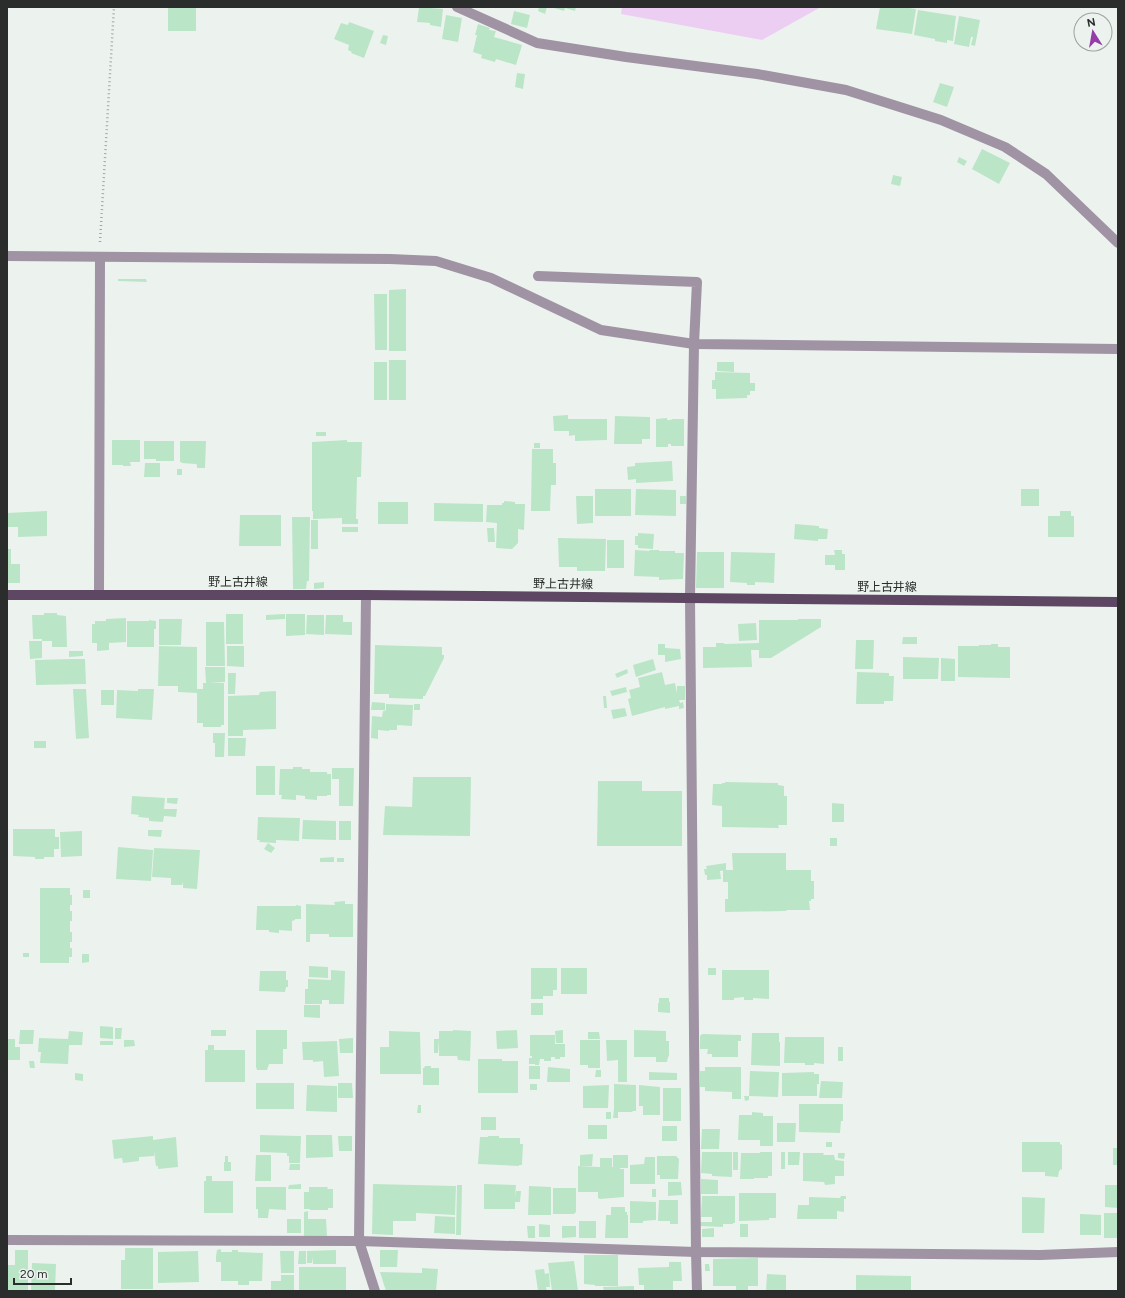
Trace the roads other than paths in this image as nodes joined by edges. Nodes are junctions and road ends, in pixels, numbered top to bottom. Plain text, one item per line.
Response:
1 (458, 7) edge
2 (1118, 243) edge
3 (7, 256) edge
4 (100, 257) junction
5 (538, 276) dead end
6 (694, 344) junction
7 (1118, 349) edge
8 (366, 594) junction
9 (7, 595) edge
10 (99, 596) junction
11 (690, 598) junction
12 (1118, 602) edge
13 (7, 1240) edge
14 (359, 1241) junction
15 (696, 1252) junction
16 (1118, 1252) edge
17 (375, 1291) edge
18 (697, 1291) edge

1 - 2 street
3 - 4 street
4 - 6 street
4 - 10 street
5 - 6 street
6 - 7 street
6 - 11 street
8 - 10 main road, 野上古井線
8 - 11 main road, 野上古井線
8 - 14 street
9 - 10 main road, 野上古井線
11 - 12 main road, 野上古井線
11 - 15 street
13 - 14 street
14 - 15 street
14 - 17 street
15 - 16 street
15 - 18 street

